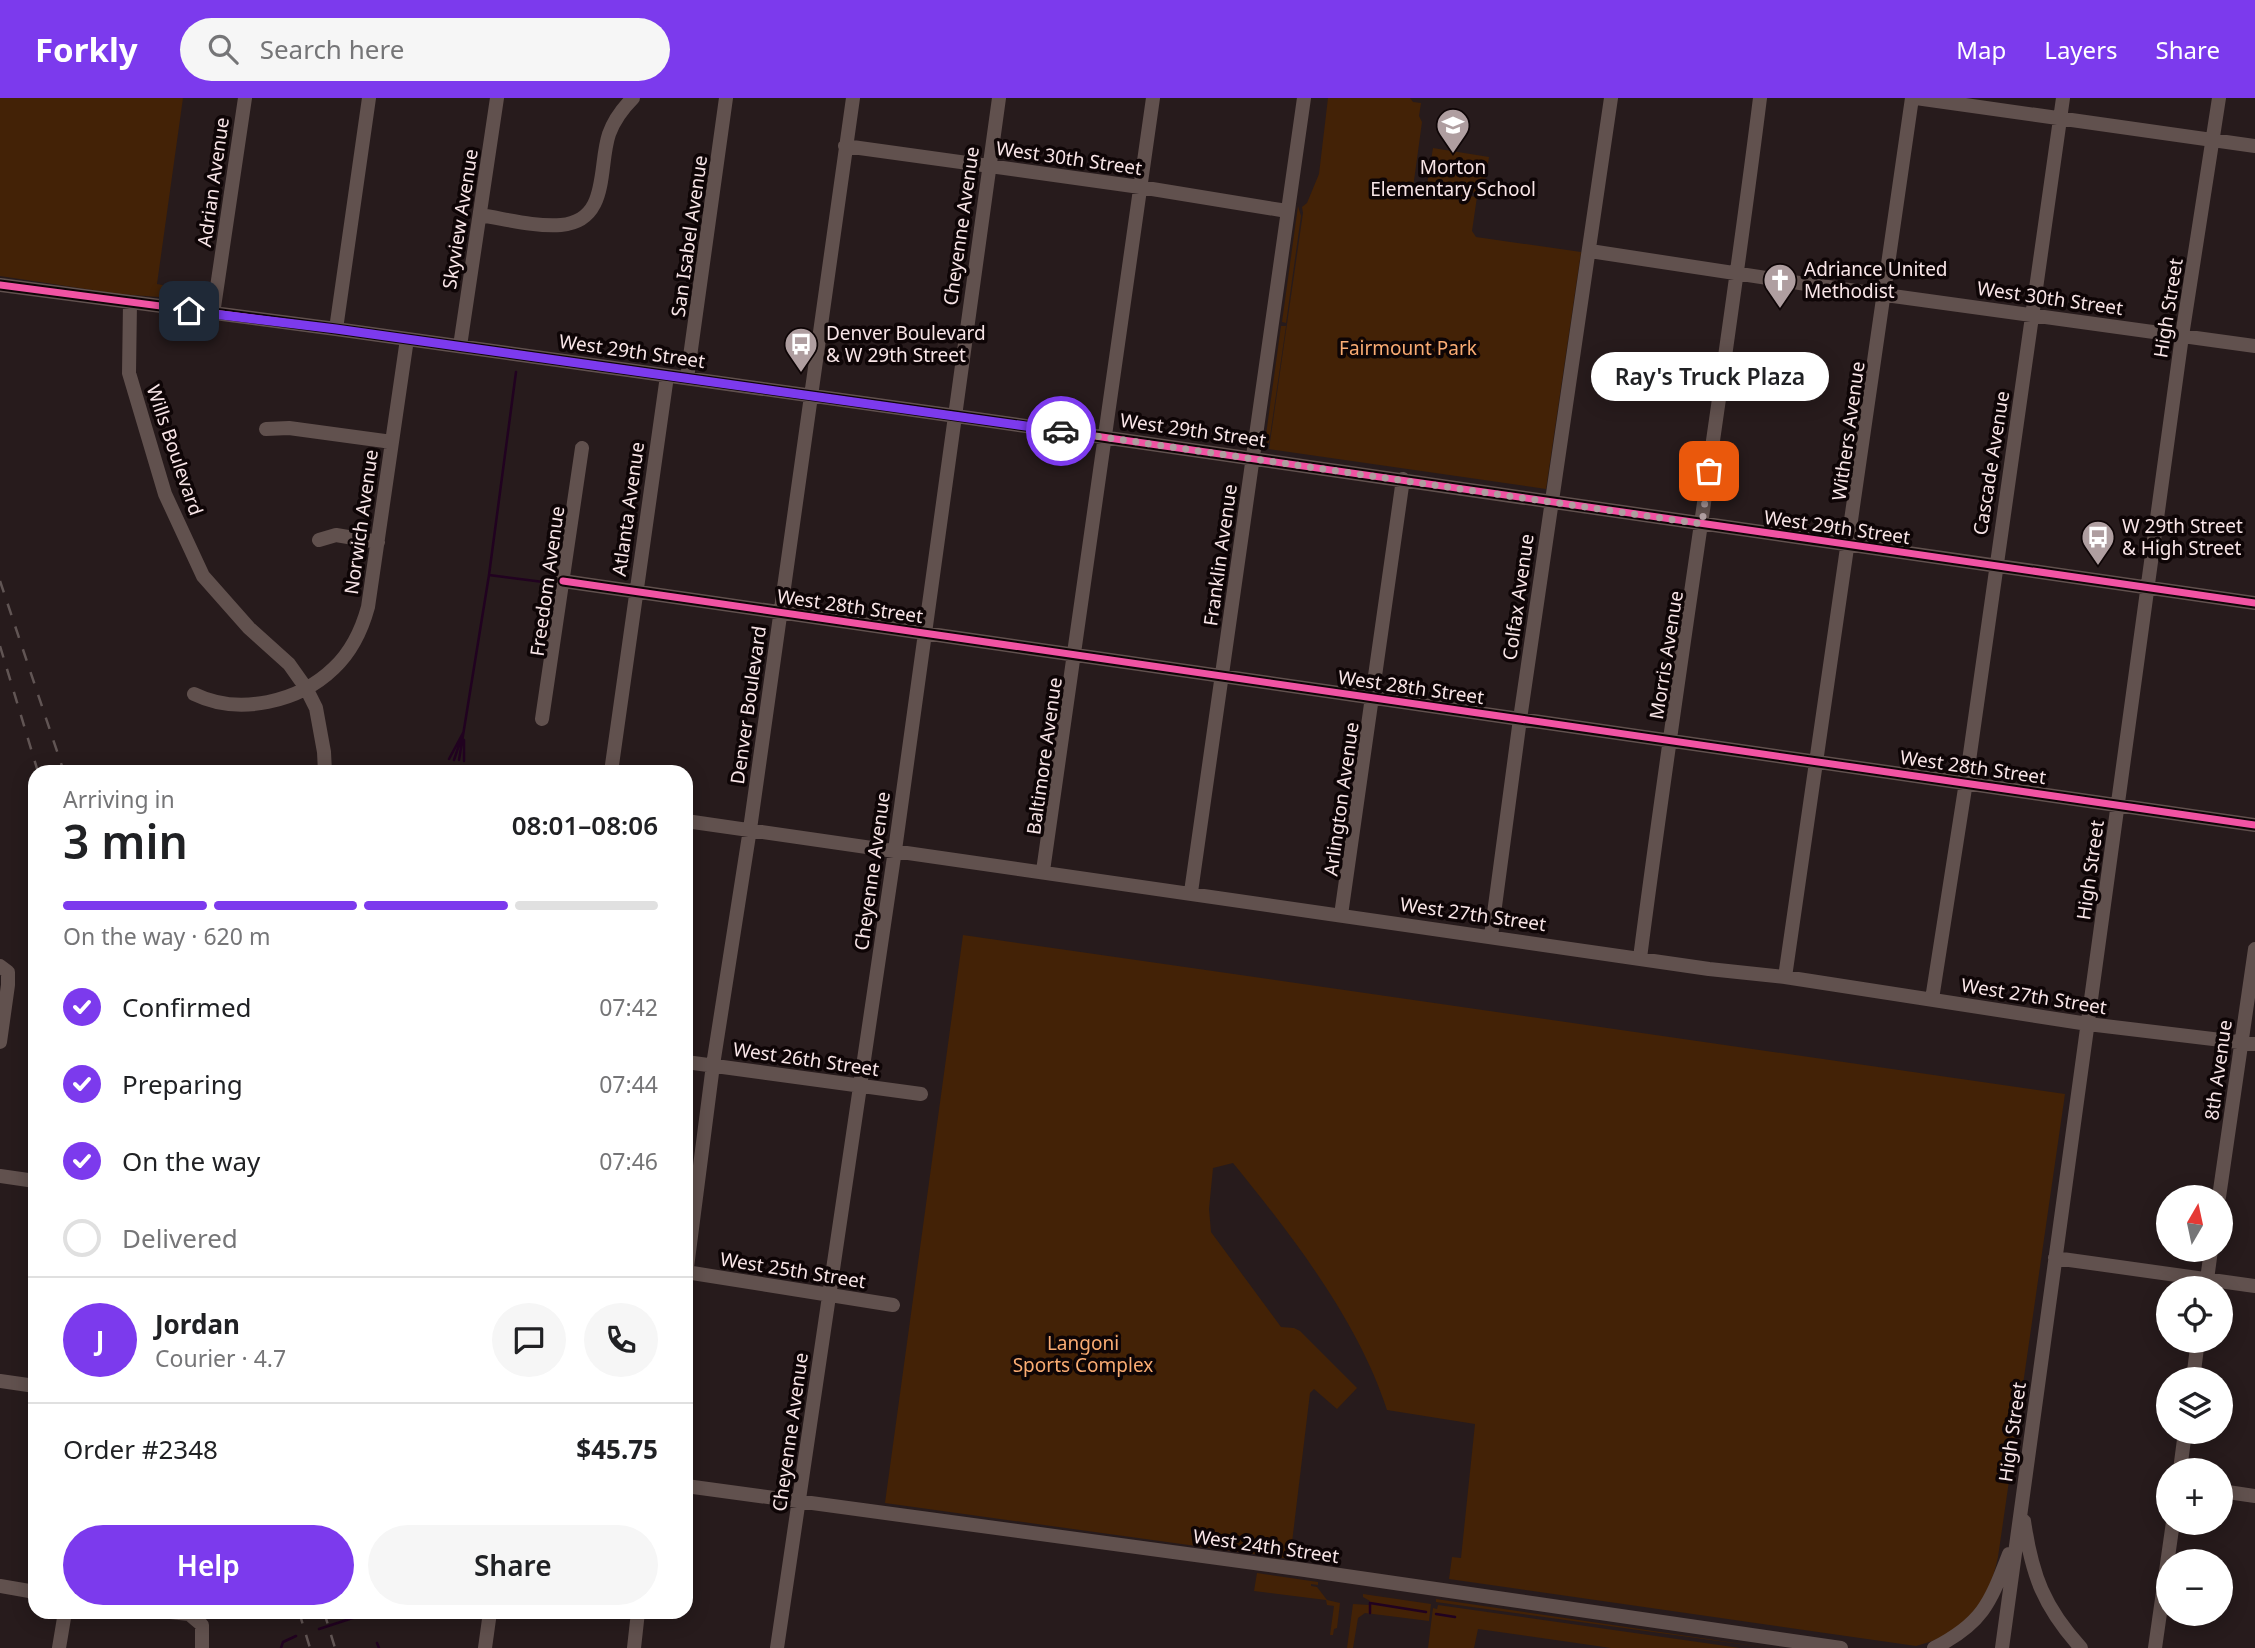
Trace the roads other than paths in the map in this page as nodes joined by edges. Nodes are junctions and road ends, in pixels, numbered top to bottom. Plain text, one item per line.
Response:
1 (245, 98) edge
2 (369, 98) edge
3 (497, 98) edge
4 (633, 98) edge
5 (726, 98) edge
6 (853, 98) edge
7 (999, 98) edge
8 (1153, 98) edge
9 (1304, 98) edge
10 (1611, 98) edge
11 (1760, 98) edge
12 (1914, 98) edge
13 (2063, 98) edge
14 (2220, 98) edge
15 (2060, 119) junction
16 (2214, 140) junction
17 (845, 146) junction
18 (2255, 146) edge
19 (988, 167) junction
20 (1140, 187) junction
21 (1287, 211) junction
22 (480, 215) junction
23 (1590, 251) junction
24 (1737, 272) junction
25 (0, 285) edge
26 (1884, 293) junction
27 (131, 303) junction
28 (213, 314) junction
29 (2033, 316) junction
30 (336, 329) junction
31 (2182, 336) junction
32 (407, 339) junction
33 (460, 346) junction
34 (2255, 346) edge
35 (667, 376) junction
36 (687, 379) junction
37 (812, 396) junction
38 (956, 416) junction
39 (266, 429) dead end
40 (1105, 438) junction
41 (392, 442) junction
42 (582, 448) dead end
43 (1253, 458) junction
44 (1403, 479) junction
45 (1551, 501) junction
46 (1702, 524) junction
47 (319, 540) dead end
48 (378, 542) junction
49 (1847, 544) junction
50 (1995, 564) junction
51 (563, 581) junction
52 (2149, 587) junction
53 (636, 592) junction
54 (2255, 603) edge
55 (781, 612) junction
56 (925, 633) junction
57 (1074, 654) junction
58 (1223, 675) junction
59 (306, 688) junction
60 (194, 694) dead end
61 (1371, 696) junction
62 (542, 719) dead end
63 (1520, 719) junction
64 (1668, 739) junction
65 (1817, 761) junction
66 (326, 765) edge
67 (612, 765) edge
68 (1966, 782) junction
69 (2119, 805) junction
70 (693, 822) edge
71 (2255, 825) edge
72 (750, 830) junction
73 (895, 850) junction
74 (1043, 871) junction
75 (1191, 892) junction
76 (1341, 915) junction
77 (1491, 936) junction
78 (2255, 949) edge
79 (1640, 958) junction
80 (4, 969) edge
81 (1785, 977) junction
82 (1932, 999) junction
83 (2088, 1024) junction
84 (0, 1042) edge
85 (2248, 1043) edge
86 (693, 1063) edge
87 (713, 1065) junction
88 (860, 1086) junction
89 (921, 1094) dead end
90 (0, 1176) edge
91 (28, 1180) edge
92 (2221, 1185) edge
93 (693, 1219) edge
94 (2056, 1258) junction
95 (693, 1274) edge
96 (2160, 1276) edge
97 (2233, 1285) edge
98 (2255, 1286) edge
99 (830, 1295) junction
100 (893, 1305) dead end
101 (0, 1381) edge
102 (28, 1385) edge
103 (693, 1487) edge
104 (2233, 1493) edge
105 (2255, 1496) edge
106 (799, 1502) junction
107 (2021, 1512) junction
108 (2171, 1535) edge
109 (0, 1586) edge
110 (28, 1591) edge
111 (64, 1619) edge
112 (195, 1619) edge
113 (489, 1619) edge
114 (637, 1619) edge
115 (59, 1648) edge
116 (202, 1648) edge
117 (485, 1648) edge
118 (634, 1648) edge
119 (777, 1648) edge
120 (1841, 1648) edge
121 (1934, 1648) edge
122 (2002, 1648) edge
123 (2081, 1648) edge
124 (2155, 1648) edge

1 - 28 street, Adrian Avenue
2 - 30 street
3 - 22 street, Skyview Avenue
4 - 22 street
5 - 36 street, San Isabel Avenue
6 - 17 street, Denver Boulevard
7 - 19 street, Cheyenne Avenue
8 - 20 street, Baltimore Avenue
9 - 21 street, Franklin Avenue
10 - 23 street, Colfax Avenue
11 - 24 street, Morris Avenue
12 - 15 street
12 - 26 street, Withers Avenue
13 - 15 street, Cascade Avenue
14 - 16 street, High Street
15 - 16 street
15 - 29 street, Cascade Avenue
16 - 18 street
16 - 31 street, High Street
17 - 19 street, West 30th Street
17 - 37 street, Denver Boulevard
19 - 20 street, West 30th Street
19 - 38 street, Cheyenne Avenue
20 - 21 street, West 30th Street
20 - 40 street, Baltimore Avenue
21 - 43 street, Franklin Avenue
22 - 33 street, Skyview Avenue
23 - 24 street, West 30th Street
23 - 45 street, Colfax Avenue
24 - 26 street, West 30th Street
24 - 46 street, Morris Avenue
25 - 27 street, West 29th Street
26 - 29 street, West 30th Street
26 - 49 street, Withers Avenue
27 - 28 street, West 29th Street
27 - 59 street, Wills Boulevard
28 - 30 street, West 29th Street
29 - 31 street, West 30th Street
29 - 50 street, Cascade Avenue
30 - 32 street, West 29th Street
31 - 34 street, West 30th Street
31 - 52 street, High Street
32 - 33 street, West 29th Street
32 - 41 street, Norwich Avenue
33 - 35 street, West 29th Street
35 - 36 street, West 29th Street
35 - 53 street, Atlanta Avenue
36 - 37 street, West 29th Street
37 - 38 street, West 29th Street
37 - 55 street, Denver Boulevard
38 - 40 street, West 29th Street
38 - 56 street, Cheyenne Avenue
39 - 41 street
40 - 43 street, West 29th Street
40 - 57 street, Baltimore Avenue
41 - 48 street, Norwich Avenue
42 - 51 street, Freedom Avenue
43 - 44 street, West 29th Street
43 - 58 street, Franklin Avenue
44 - 45 street, West 29th Street
44 - 61 street, Arlington Avenue
45 - 46 street, West 29th Street
45 - 63 street, Colfax Avenue
46 - 49 street, West 29th Street
46 - 64 street, Morris Avenue
47 - 48 street
48 - 59 street, Norwich Avenue
49 - 50 street, West 29th Street
49 - 65 street, Withers Avenue
50 - 52 street, West 29th Street
50 - 68 street, Cascade Avenue
51 - 53 street, West 28th Street
51 - 62 street, Freedom Avenue
52 - 54 street, West 29th Street
52 - 69 street, High Street
53 - 55 street, West 28th Street
53 - 67 street, Atlanta Avenue
55 - 56 street, West 28th Street
55 - 72 street, Denver Boulevard
56 - 57 street, West 28th Street
56 - 73 street, Cheyenne Avenue
57 - 58 street, West 28th Street
57 - 74 street, Baltimore Avenue
58 - 61 street, West 28th Street
58 - 75 street, Franklin Avenue
59 - 60 street, Norwich Avenue
59 - 66 street, Wills Boulevard
61 - 63 street, West 28th Street
61 - 76 street, Arlington Avenue
63 - 64 street, West 28th Street
63 - 77 street, Colfax Avenue
64 - 65 street, West 28th Street
64 - 79 street, Morris Avenue
65 - 68 street, West 28th Street
65 - 81 street, Withers Avenue
68 - 69 street, West 28th Street
68 - 82 street, Cascade Avenue
69 - 71 street, West 28th Street
69 - 83 street, High Street
70 - 72 street, West 27th Street
72 - 73 street, West 27th Street
72 - 87 street, Denver Boulevard
73 - 74 street, West 27th Street
73 - 88 street, Cheyenne Avenue
74 - 75 street, West 27th Street
75 - 76 street, West 27th Street
76 - 77 street, West 27th Street
77 - 79 street, West 27th Street
78 - 85 street, 8th Avenue
79 - 81 street, West 27th Street
80 - 84 street
81 - 82 street, West 27th Street
82 - 83 street, West 27th Street
83 - 85 street, West 27th Street
83 - 94 street, High Street
85 - 92 street, 8th Avenue
86 - 87 street, West 26th Street
87 - 88 street, West 26th Street
87 - 93 street, Denver Boulevard
88 - 89 street, West 26th Street
88 - 99 street, Cheyenne Avenue
90 - 91 street
94 - 96 street
94 - 107 street, High Street
95 - 99 street, West 25th Street
97 - 98 street
99 - 100 street, West 25th Street
99 - 106 street, Cheyenne Avenue
101 - 102 street
103 - 106 street, West 24th Street
104 - 105 street
106 - 119 street, Cheyenne Avenue
106 - 120 street, West 24th Street
107 - 121 street
107 - 122 street, High Street
107 - 123 street
108 - 124 street
109 - 110 street
111 - 115 street
112 - 116 street
113 - 117 street
114 - 118 street

